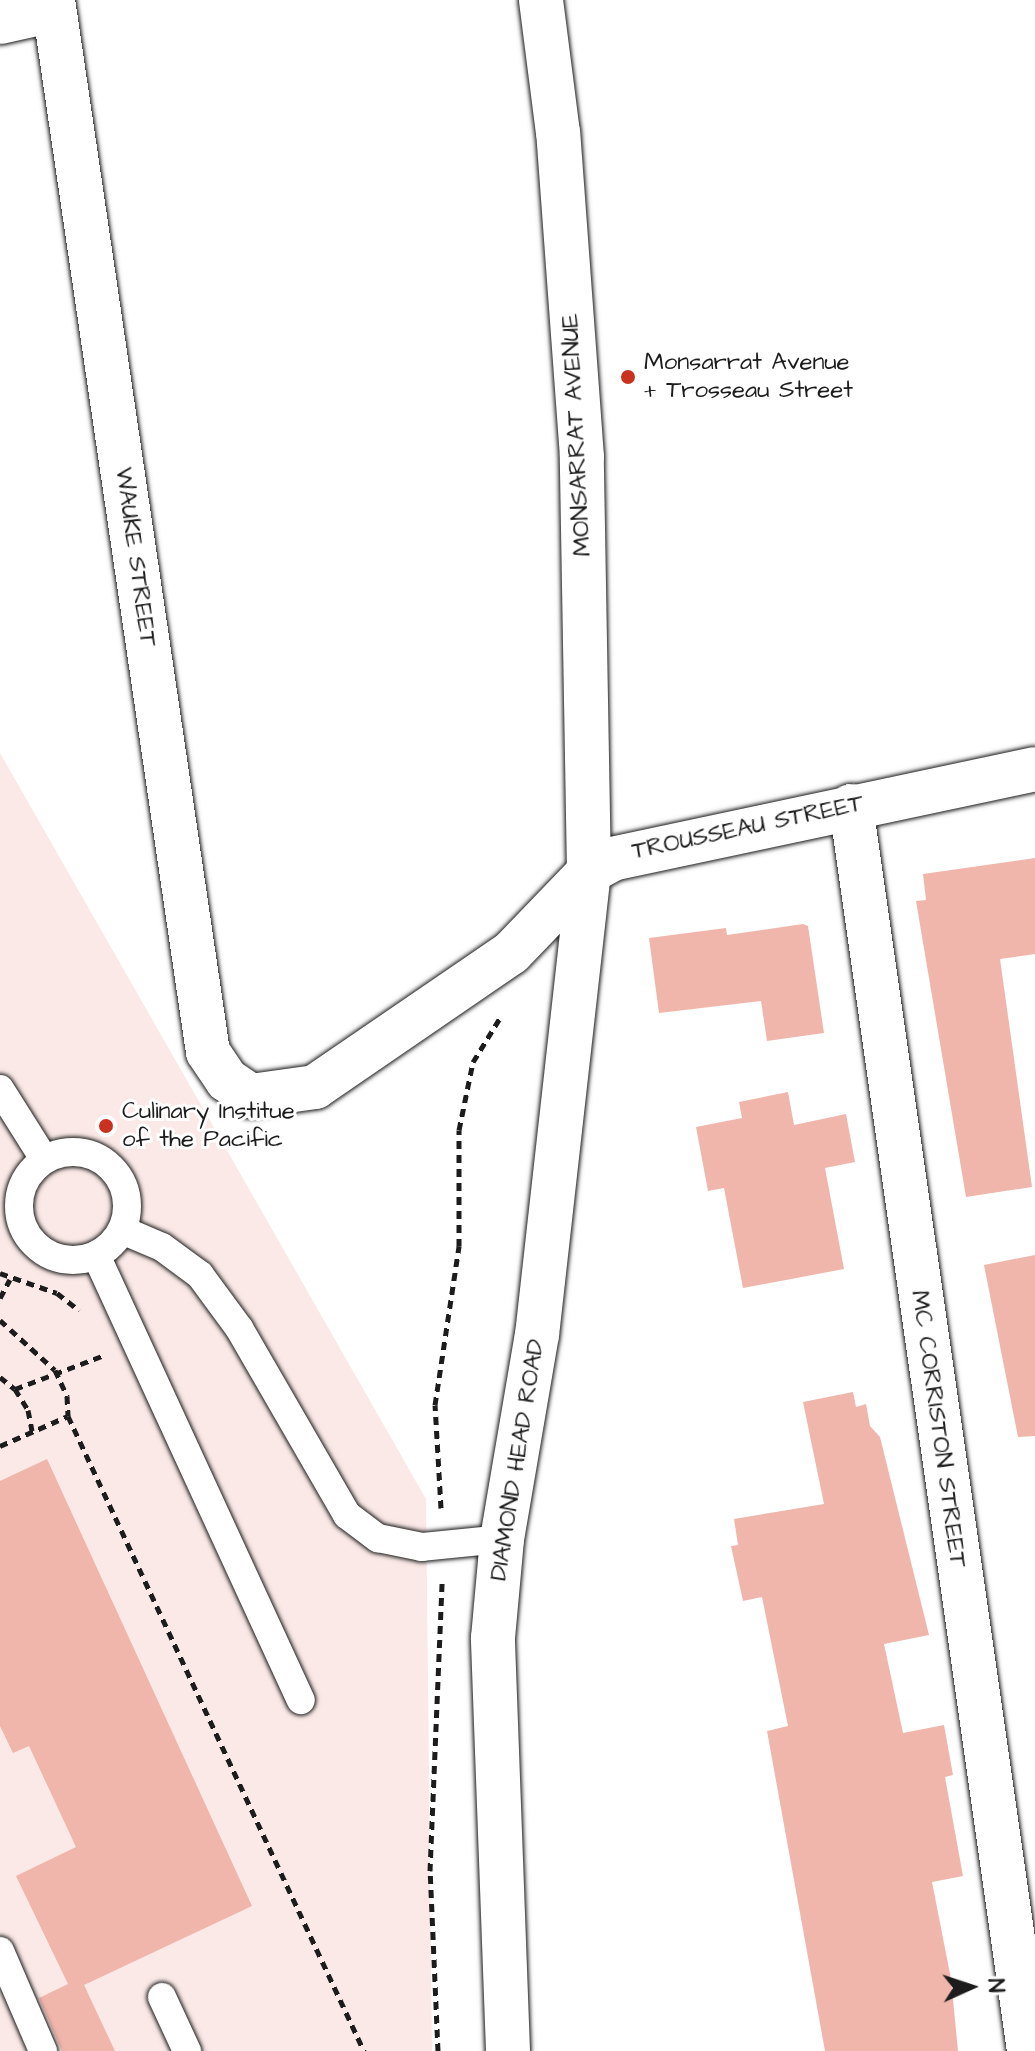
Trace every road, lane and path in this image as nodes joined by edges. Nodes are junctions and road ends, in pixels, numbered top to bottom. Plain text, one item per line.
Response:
1 (541, 0) edge
2 (54, 5) edge
3 (0, 22) edge
4 (1035, 769) edge
5 (851, 806) junction
6 (589, 872) junction
7 (0, 1089) edge
8 (251, 1096) joint
9 (44, 1159) junction
10 (122, 1230) junction
11 (96, 1255) junction
12 (0, 1273) edge
13 (10, 1279) junction
14 (0, 1298) edge
15 (83, 1312) dead end
16 (0, 1320) edge
17 (101, 1346) dead end
18 (55, 1370) junction
19 (0, 1377) edge
20 (15, 1389) junction
21 (68, 1416) junction
22 (33, 1431) junction
23 (1, 1446) edge
24 (0, 1453) edge
25 (502, 1539) junction
26 (301, 1700) dead end
27 (0, 1951) edge
28 (162, 1997) dead end
29 (43, 2051) edge
30 (187, 2051) edge
31 (364, 2051) edge
32 (508, 2051) edge
33 (1029, 2051) edge

1 - 6 street, MONSARRAT AVENUE
2 - 3 street
2 - 8 street, WAUKE STREET
4 - 5 street, TROUSSEAU STREET
5 - 6 street, TROUSSEAU STREET
5 - 33 street, MC CORRISTON STREET
6 - 8 street, TROUSSEAU STREET
6 - 25 street, DIAMOND HEAD ROAD
7 - 9 lane
9 - 10 lane
9 - 11 lane
10 - 11 lane
10 - 25 lane
11 - 26 lane
12 - 13 path
13 - 14 path
13 - 15 path
16 - 18 path
17 - 18 path
18 - 20 path
18 - 21 path
19 - 20 path
20 - 22 path
21 - 22 path
21 - 31 path
22 - 23 path
23 - 24 path
25 - 32 street, DIAMOND HEAD ROAD
27 - 29 lane
28 - 30 lane

